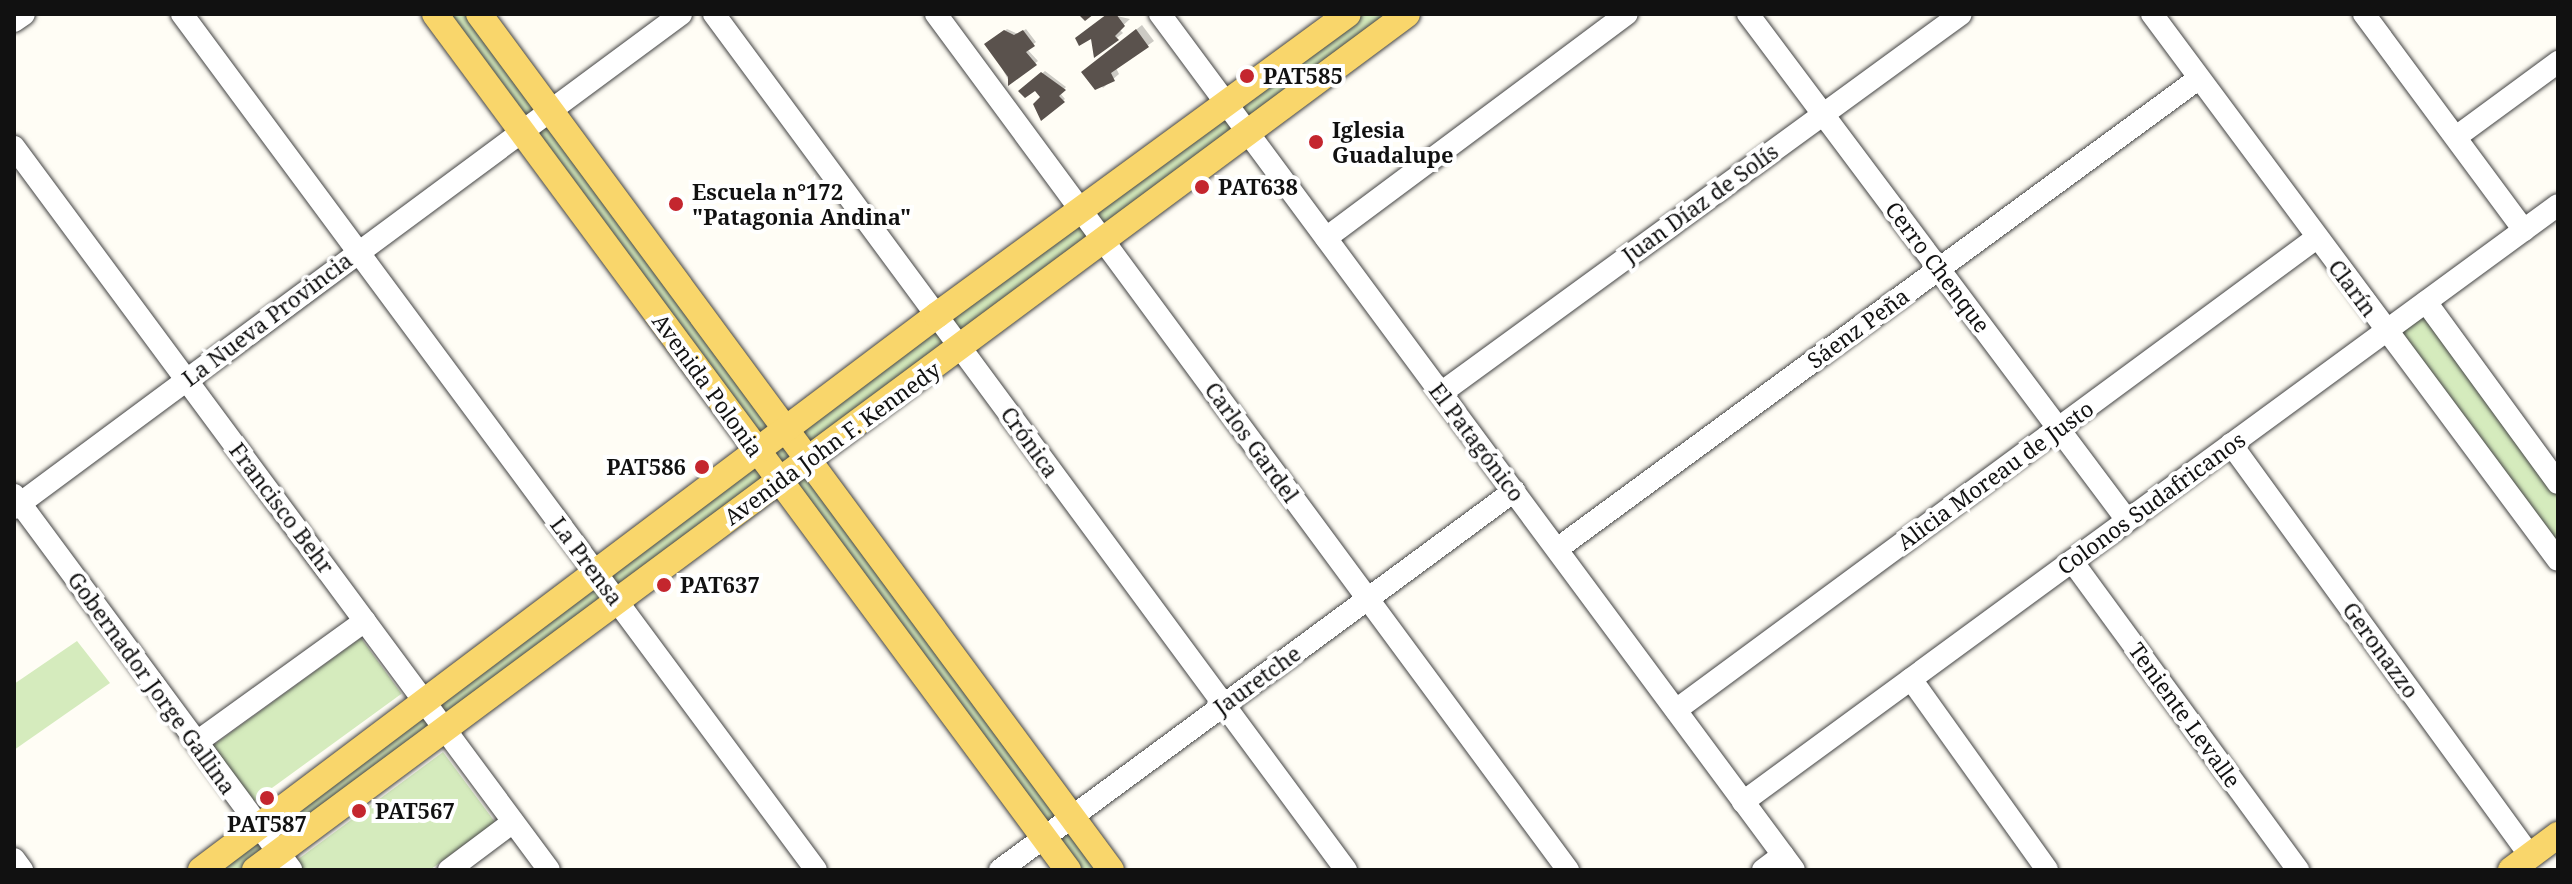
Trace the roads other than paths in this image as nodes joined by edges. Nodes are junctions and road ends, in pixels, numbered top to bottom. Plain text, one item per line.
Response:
1 (24, 14) edge
2 (182, 14) edge
3 (435, 14) edge
4 (479, 14) edge
5 (681, 14) edge
6 (714, 14) edge
7 (936, 14) edge
8 (1160, 14) edge
9 (1348, 14) edge
10 (1407, 14) edge
11 (1627, 14) edge
12 (1748, 14) edge
13 (1961, 14) edge
14 (2152, 14) edge
15 (2364, 14) edge
16 (14, 21) edge
17 (2558, 62) edge
18 (2198, 79) junction
19 (1227, 104) junction
20 (549, 109) junction
21 (1822, 113) junction
22 (521, 131) junction
23 (1248, 132) junction
24 (2456, 137) junction
25 (14, 147) edge
26 (2558, 205) edge
27 (1082, 212) junction
28 (2524, 230) junction
29 (1326, 238) junction
30 (2315, 239) junction
31 (1102, 240) junction
32 (357, 251) junction
33 (1939, 269) junction
34 (2426, 302) junction
35 (937, 315) junction
36 (2387, 333) junction
37 (960, 348) junction
38 (186, 379) junction
39 (1441, 393) junction
40 (2058, 428) junction
41 (786, 429) junction
42 (2231, 444) junction
43 (757, 451) junction
44 (807, 458) junction
45 (779, 480) junction
46 (2558, 483) edge
47 (1514, 491) junction
48 (16, 502) edge
49 (2127, 520) junction
50 (1557, 549) junction
51 (2558, 560) edge
52 (2072, 561) junction
53 (595, 572) junction
54 (1367, 599) junction
55 (618, 603) junction
56 (365, 621) junction
57 (1911, 679) junction
58 (425, 703) junction
59 (1224, 704) junction
60 (1676, 710) junction
61 (445, 729) junction
62 (197, 742) junction
63 (1743, 802) junction
64 (1072, 817) junction
65 (513, 822) junction
66 (260, 828) junction
67 (2558, 835) edge
68 (1044, 838) junction
69 (14, 859) edge
70 (284, 862) edge
71 (1788, 862) edge
72 (2527, 866) edge
73 (22, 870) edge
74 (201, 870) edge
75 (255, 870) edge
76 (449, 870) edge
77 (549, 870) edge
78 (816, 870) edge
79 (1000, 870) edge
80 (1068, 870) edge
81 (1111, 870) edge
82 (1346, 870) edge
83 (1568, 870) edge
84 (1763, 870) edge
85 (2047, 870) edge
86 (2298, 870) edge

1 - 16 street
2 - 32 street, La Prensa
3 - 22 main road, Avenida Polonia
4 - 20 main road, Avenida Polonia
5 - 20 street
6 - 35 street, Crónica
7 - 27 street, Carlos Gardel
8 - 19 street, El Patagónico
9 - 19 main road, Avenida John F. Kennedy
10 - 23 main road, Avenida John F. Kennedy
11 - 29 street
12 - 21 street, Cerro Chenque
13 - 21 street, Juan Díaz de Solís
14 - 18 street, Clarín
15 - 24 street
17 - 24 street
18 - 30 street, Clarín
18 - 33 street, Sáenz Peña
19 - 23 street, El Patagónico
19 - 27 main road, Avenida John F. Kennedy
20 - 22 street, La Nueva Provincia
20 - 41 main road, Avenida Polonia
21 - 33 street, Cerro Chenque
21 - 39 street, Juan Díaz de Solís
22 - 32 street, La Nueva Provincia
22 - 43 main road, Avenida Polonia
23 - 29 street, El Patagónico
23 - 31 main road, Avenida John F. Kennedy
24 - 28 street
25 - 38 street, Francisco Behr
26 - 28 street, Colonos Sudafricanos
27 - 31 street, Carlos Gardel
27 - 35 main road, Avenida John F. Kennedy
28 - 34 street, Colonos Sudafricanos
29 - 39 street, El Patagónico
30 - 36 street, Clarín
30 - 40 street, Alicia Moreau de Justo
31 - 37 main road, Avenida John F. Kennedy
31 - 54 street, Carlos Gardel
32 - 38 street, La Nueva Provincia
32 - 53 street, La Prensa
33 - 40 street, Cerro Chenque
33 - 50 street, Sáenz Peña
34 - 36 street, Colonos Sudafricanos
34 - 46 street
35 - 37 street, Crónica
35 - 41 main road, Avenida John F. Kennedy
36 - 42 street, Colonos Sudafricanos
36 - 51 street, Clarín
37 - 44 main road, Avenida John F. Kennedy
37 - 59 street, Crónica
38 - 48 street, La Nueva Provincia
38 - 56 street, Francisco Behr
39 - 47 street, El Patagónico
40 - 49 street, Cerro Chenque
40 - 60 street, Alicia Moreau de Justo
41 - 43 main road, Avenida John F. Kennedy
41 - 44 main road, Avenida Polonia
42 - 49 street, Colonos Sudafricanos
42 - 72 street, Geronazzo
43 - 45 main road, Avenida Polonia
43 - 53 main road, Avenida John F. Kennedy
44 - 45 main road, Avenida John F. Kennedy
44 - 64 main road, Avenida Polonia
45 - 55 main road, Avenida John F. Kennedy
45 - 68 main road, Avenida Polonia
47 - 50 street, El Patagónico
47 - 54 street, Jauretche
48 - 62 street, Gobernador Jorge Gallina
49 - 52 street, Colonos Sudafricanos
50 - 60 street, El Patagónico
52 - 57 street, Colonos Sudafricanos
52 - 86 street, Teniente Levalle
53 - 55 street, La Prensa
53 - 58 main road, Avenida John F. Kennedy
54 - 59 street, Jauretche
54 - 83 street, Carlos Gardel
55 - 61 main road, Avenida John F. Kennedy
55 - 78 street, La Prensa
56 - 58 street, Francisco Behr
56 - 62 street
57 - 63 street, Colonos Sudafricanos
57 - 85 street
58 - 61 street, Francisco Behr
58 - 66 main road, Avenida John F. Kennedy
59 - 64 street, Jauretche
59 - 82 street, Crónica
60 - 63 street, El Patagónico
61 - 65 street, Francisco Behr
61 - 70 main road, Avenida John F. Kennedy
62 - 66 street, Gobernador Jorge Gallina
63 - 71 street, El Patagónico
64 - 68 street, Jauretche
64 - 81 main road, Avenida Polonia
65 - 76 street
65 - 77 street, Francisco Behr
66 - 70 street, Gobernador Jorge Gallina
66 - 74 main road, Avenida John F. Kennedy
67 - 72 main road
68 - 79 street, Jauretche
68 - 80 main road, Avenida Polonia
69 - 73 street
70 - 75 main road, Avenida John F. Kennedy
71 - 84 street

